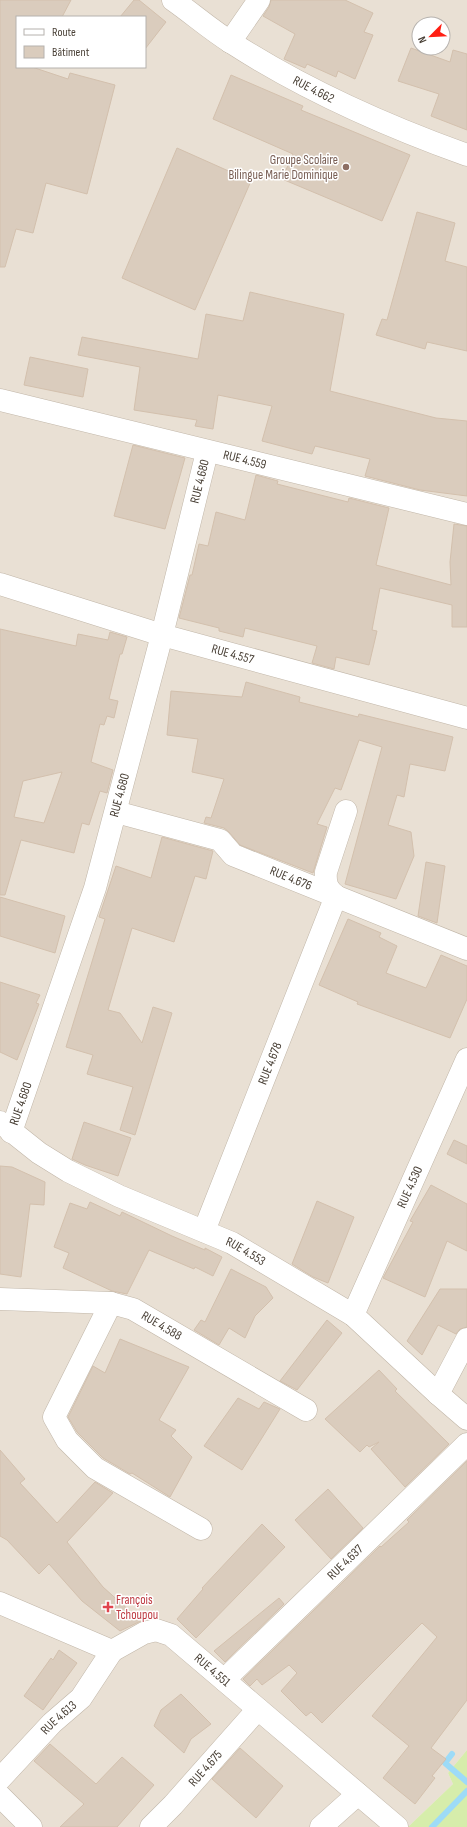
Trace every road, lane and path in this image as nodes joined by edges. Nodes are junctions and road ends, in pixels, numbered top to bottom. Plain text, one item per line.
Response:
1 (173, 0) edge
2 (259, 0) edge
3 (230, 42) junction
4 (467, 155) edge
5 (0, 400) edge
6 (207, 452) junction
7 (467, 514) edge
8 (0, 584) edge
9 (162, 635) junction
10 (467, 718) edge
11 (346, 811) dead end
12 (116, 812) junction
13 (336, 896) junction
14 (467, 950) edge
15 (467, 1059) edge
16 (5, 1127) edge
17 (204, 1231) junction
18 (0, 1299) edge
19 (111, 1303) junction
20 (353, 1315) junction
21 (467, 1339) edge
22 (438, 1394) junction
23 (306, 1410) dead end
24 (467, 1419) edge
25 (467, 1444) edge
26 (201, 1529) dead end
27 (0, 1603) edge
28 (112, 1651) junction
29 (224, 1680) junction
30 (258, 1709) junction
31 (0, 1779) edge
32 (358, 1794) junction
33 (0, 1796) edge
34 (31, 1827) edge
35 (151, 1827) edge
36 (321, 1827) edge
37 (397, 1827) edge

1 - 3 street, RUE 4.662
2 - 3 street
3 - 4 street, RUE 4.662
5 - 6 street, RUE 4.559
6 - 7 street, RUE 4.559
6 - 9 street, RUE 4.680
8 - 9 street, RUE 4.557
9 - 10 street, RUE 4.557
9 - 12 street, RUE 4.680
11 - 13 street
12 - 13 street, RUE 4.676
12 - 16 street, RUE 4.680
13 - 14 street, RUE 4.676
13 - 17 street, RUE 4.678
15 - 20 street, RUE 4.530
16 - 17 street, RUE 4.553
17 - 20 street, RUE 4.553
18 - 19 street, RUE 4.588
19 - 23 street, RUE 4.588
19 - 26 street
20 - 22 street, RUE 4.553
21 - 22 street
22 - 24 street, RUE 4.553
25 - 29 street, RUE 4.637
27 - 28 street
28 - 29 street, RUE 4.551
28 - 31 street, RUE 4.613
29 - 30 street, RUE 4.551
30 - 32 street, RUE 4.551
30 - 35 street, RUE 4.675
32 - 36 street
32 - 37 street, RUE 4.551
33 - 34 street

